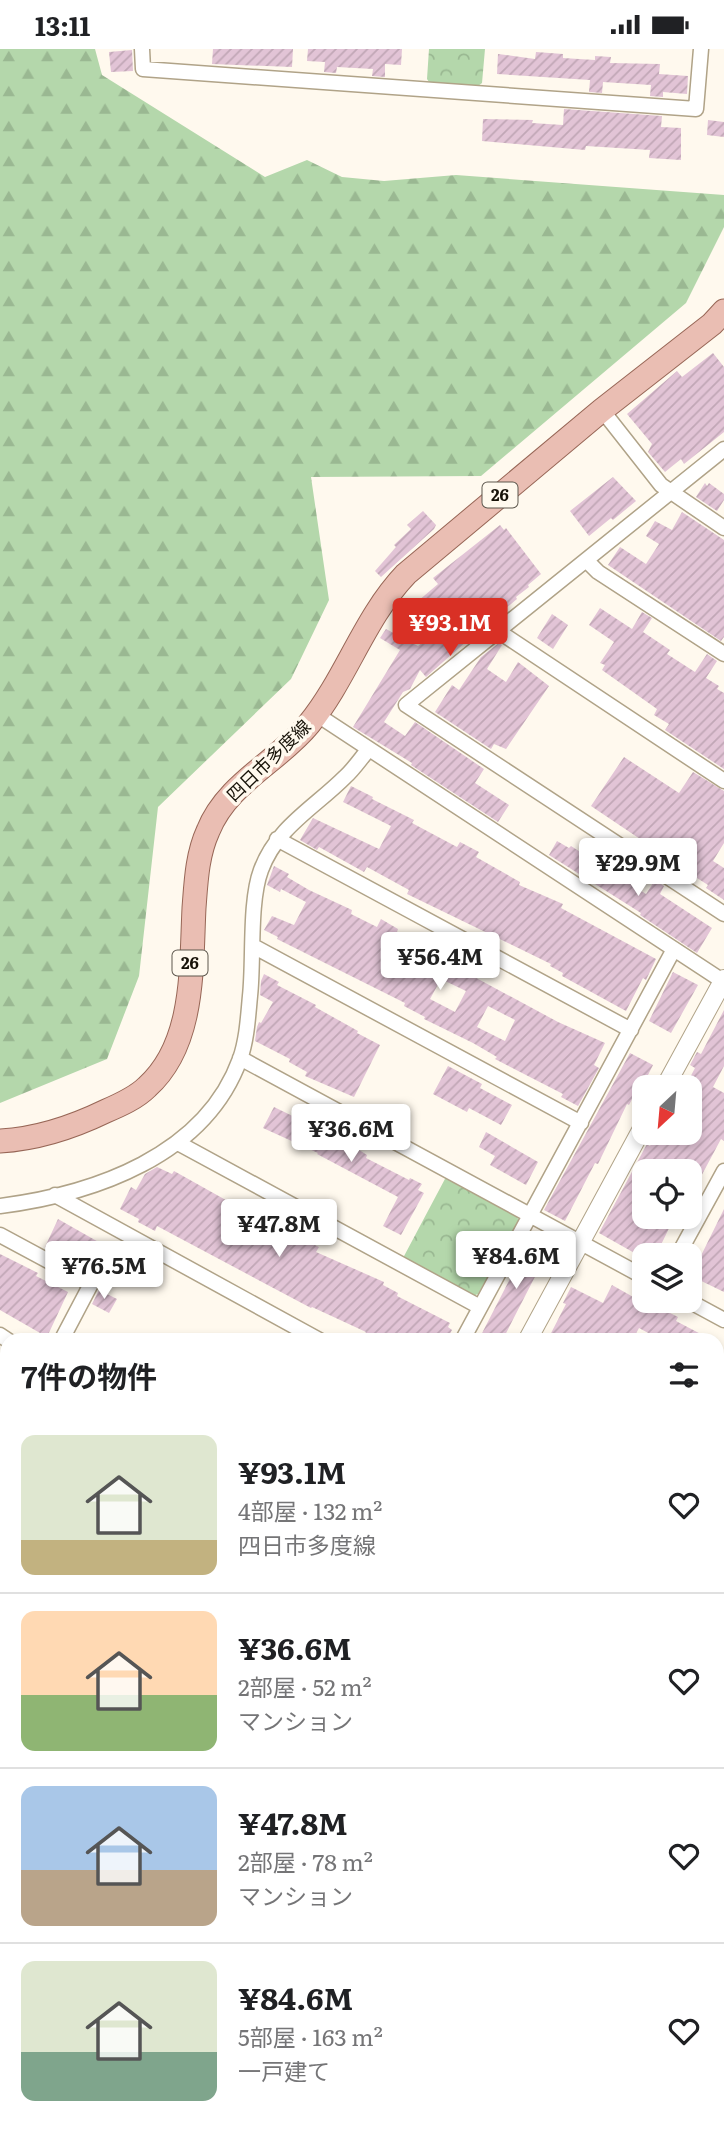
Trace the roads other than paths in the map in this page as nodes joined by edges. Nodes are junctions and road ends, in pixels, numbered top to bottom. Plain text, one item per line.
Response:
1 (142, 49) edge
2 (701, 49) edge
3 (724, 311) edge
4 (602, 410) junction
5 (724, 449) edge
6 (671, 492) junction
7 (724, 528) edge
8 (587, 561) junction
9 (498, 631) junction
10 (724, 654) edge
11 (316, 714) junction
12 (369, 748) junction
13 (724, 781) edge
14 (277, 839) junction
15 (724, 914) edge
16 (253, 946) junction
17 (674, 949) junction
18 (724, 980) edge
19 (631, 1030) junction
20 (240, 1058) junction
21 (672, 1075) edge
22 (581, 1123) junction
23 (0, 1141) edge
24 (178, 1143) junction
25 (633, 1145) edge
26 (724, 1171) edge
27 (55, 1195) junction
28 (0, 1206) edge
29 (530, 1216) junction
30 (0, 1235) edge
31 (580, 1243) junction
32 (685, 1243) edge
33 (632, 1271) edge
34 (480, 1307) junction
35 (702, 1309) edge
36 (724, 1321) edge
37 (65, 1333) edge
38 (306, 1333) edge
39 (466, 1333) edge
40 (531, 1333) edge

1 - 2 street
3 - 4 main road, 四日市多度線 / 26
4 - 6 street
4 - 11 main road, 四日市多度線 / 26
5 - 6 street
6 - 7 street
6 - 8 street
8 - 9 street
8 - 10 street
9 - 13 street
9 - 15 street
11 - 12 street
11 - 23 main road, 四日市多度線 / 26
12 - 14 street
12 - 17 street
14 - 16 street
14 - 19 street
16 - 20 street
16 - 22 street
17 - 18 street
17 - 19 street
18 - 21 street
19 - 22 street
20 - 24 street
20 - 29 street
22 - 29 street
24 - 27 street
24 - 34 street
25 - 31 street
26 - 32 street
27 - 28 street
27 - 38 street
29 - 31 street
29 - 34 street
30 - 37 street
31 - 33 street
31 - 40 street
34 - 39 street
35 - 36 street

